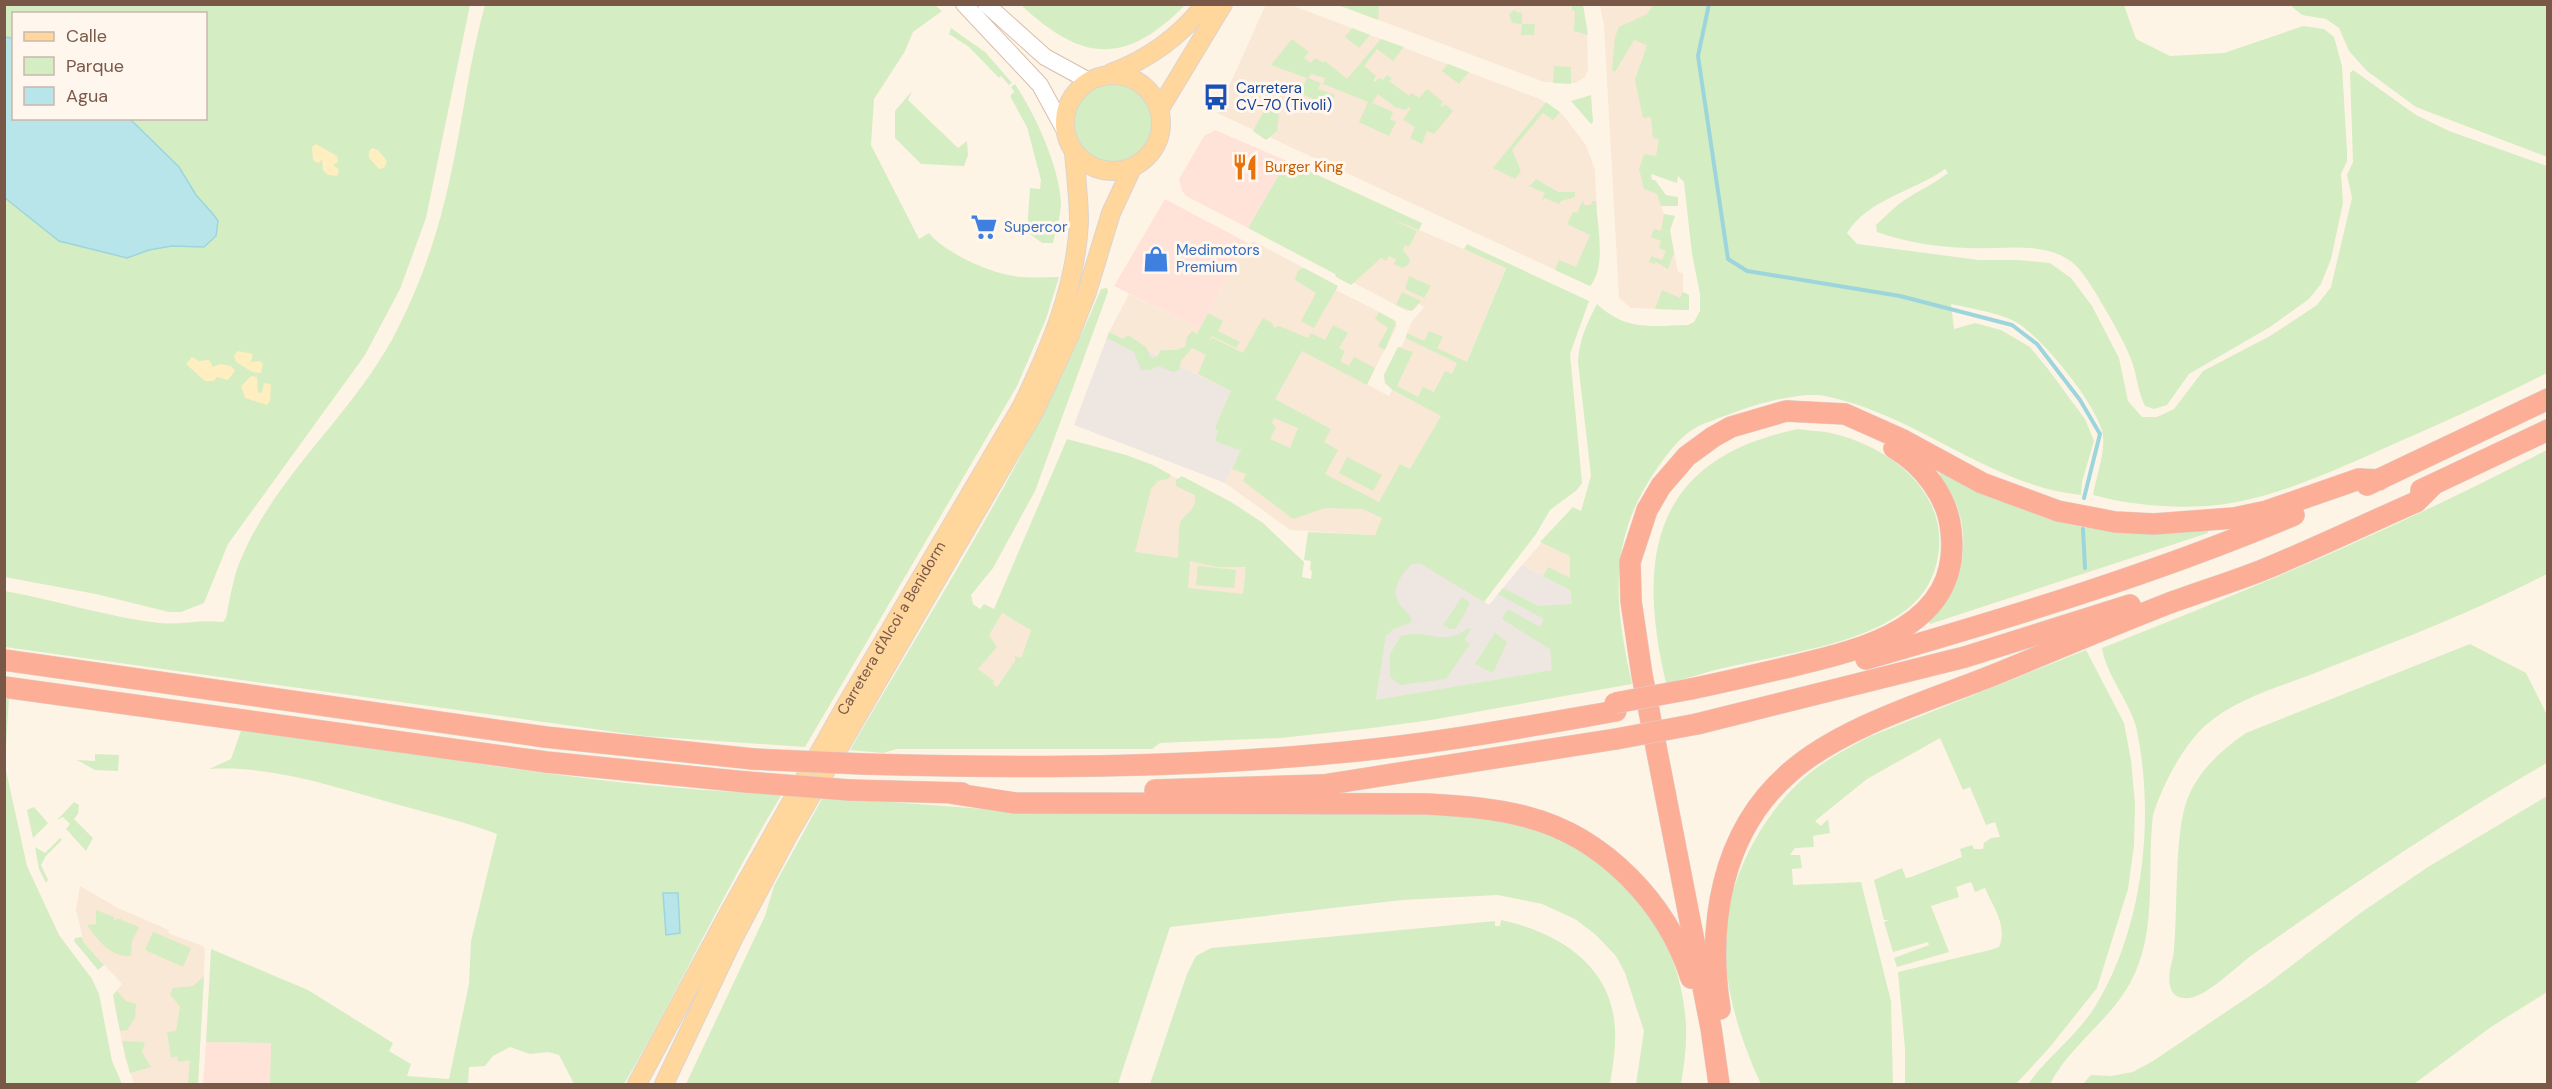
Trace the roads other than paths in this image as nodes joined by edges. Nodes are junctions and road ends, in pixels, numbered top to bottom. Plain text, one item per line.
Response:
1 (964, 4) edge
2 (986, 4) edge
3 (1205, 4) edge
4 (1223, 4) edge
5 (1107, 75) junction
6 (1089, 81) junction
7 (1159, 110) junction
8 (1064, 129) junction
9 (1074, 153) junction
10 (1132, 168) junction
11 (2547, 399) edge
12 (2547, 430) edge
13 (2379, 480) junction
14 (2433, 485) junction
15 (4, 660) edge
16 (4, 687) edge
17 (1692, 693) junction
18 (950, 793) junction
19 (1717, 1040) junction
20 (637, 1084) edge
21 (664, 1084) edge
22 (1719, 1084) edge
23 (1731, 1084) edge

1 - 8 main road
2 - 6 main road
3 - 5 main road
4 - 7 main road
5 - 6 main road
5 - 7 main road
6 - 8 main road
7 - 10 main road
8 - 9 main road
9 - 10 main road
9 - 20 main road, Carretera d'Alcoi a Benidorm
10 - 21 main road, Carretera d'Alcoi a Benidorm
11 - 13 highway
12 - 14 highway
13 - 17 highway
13 - 19 highway
14 - 18 highway, bridge
14 - 19 highway
15 - 17 highway, bridge
16 - 18 highway, bridge
17 - 19 highway
18 - 19 highway
19 - 22 highway
19 - 23 highway

